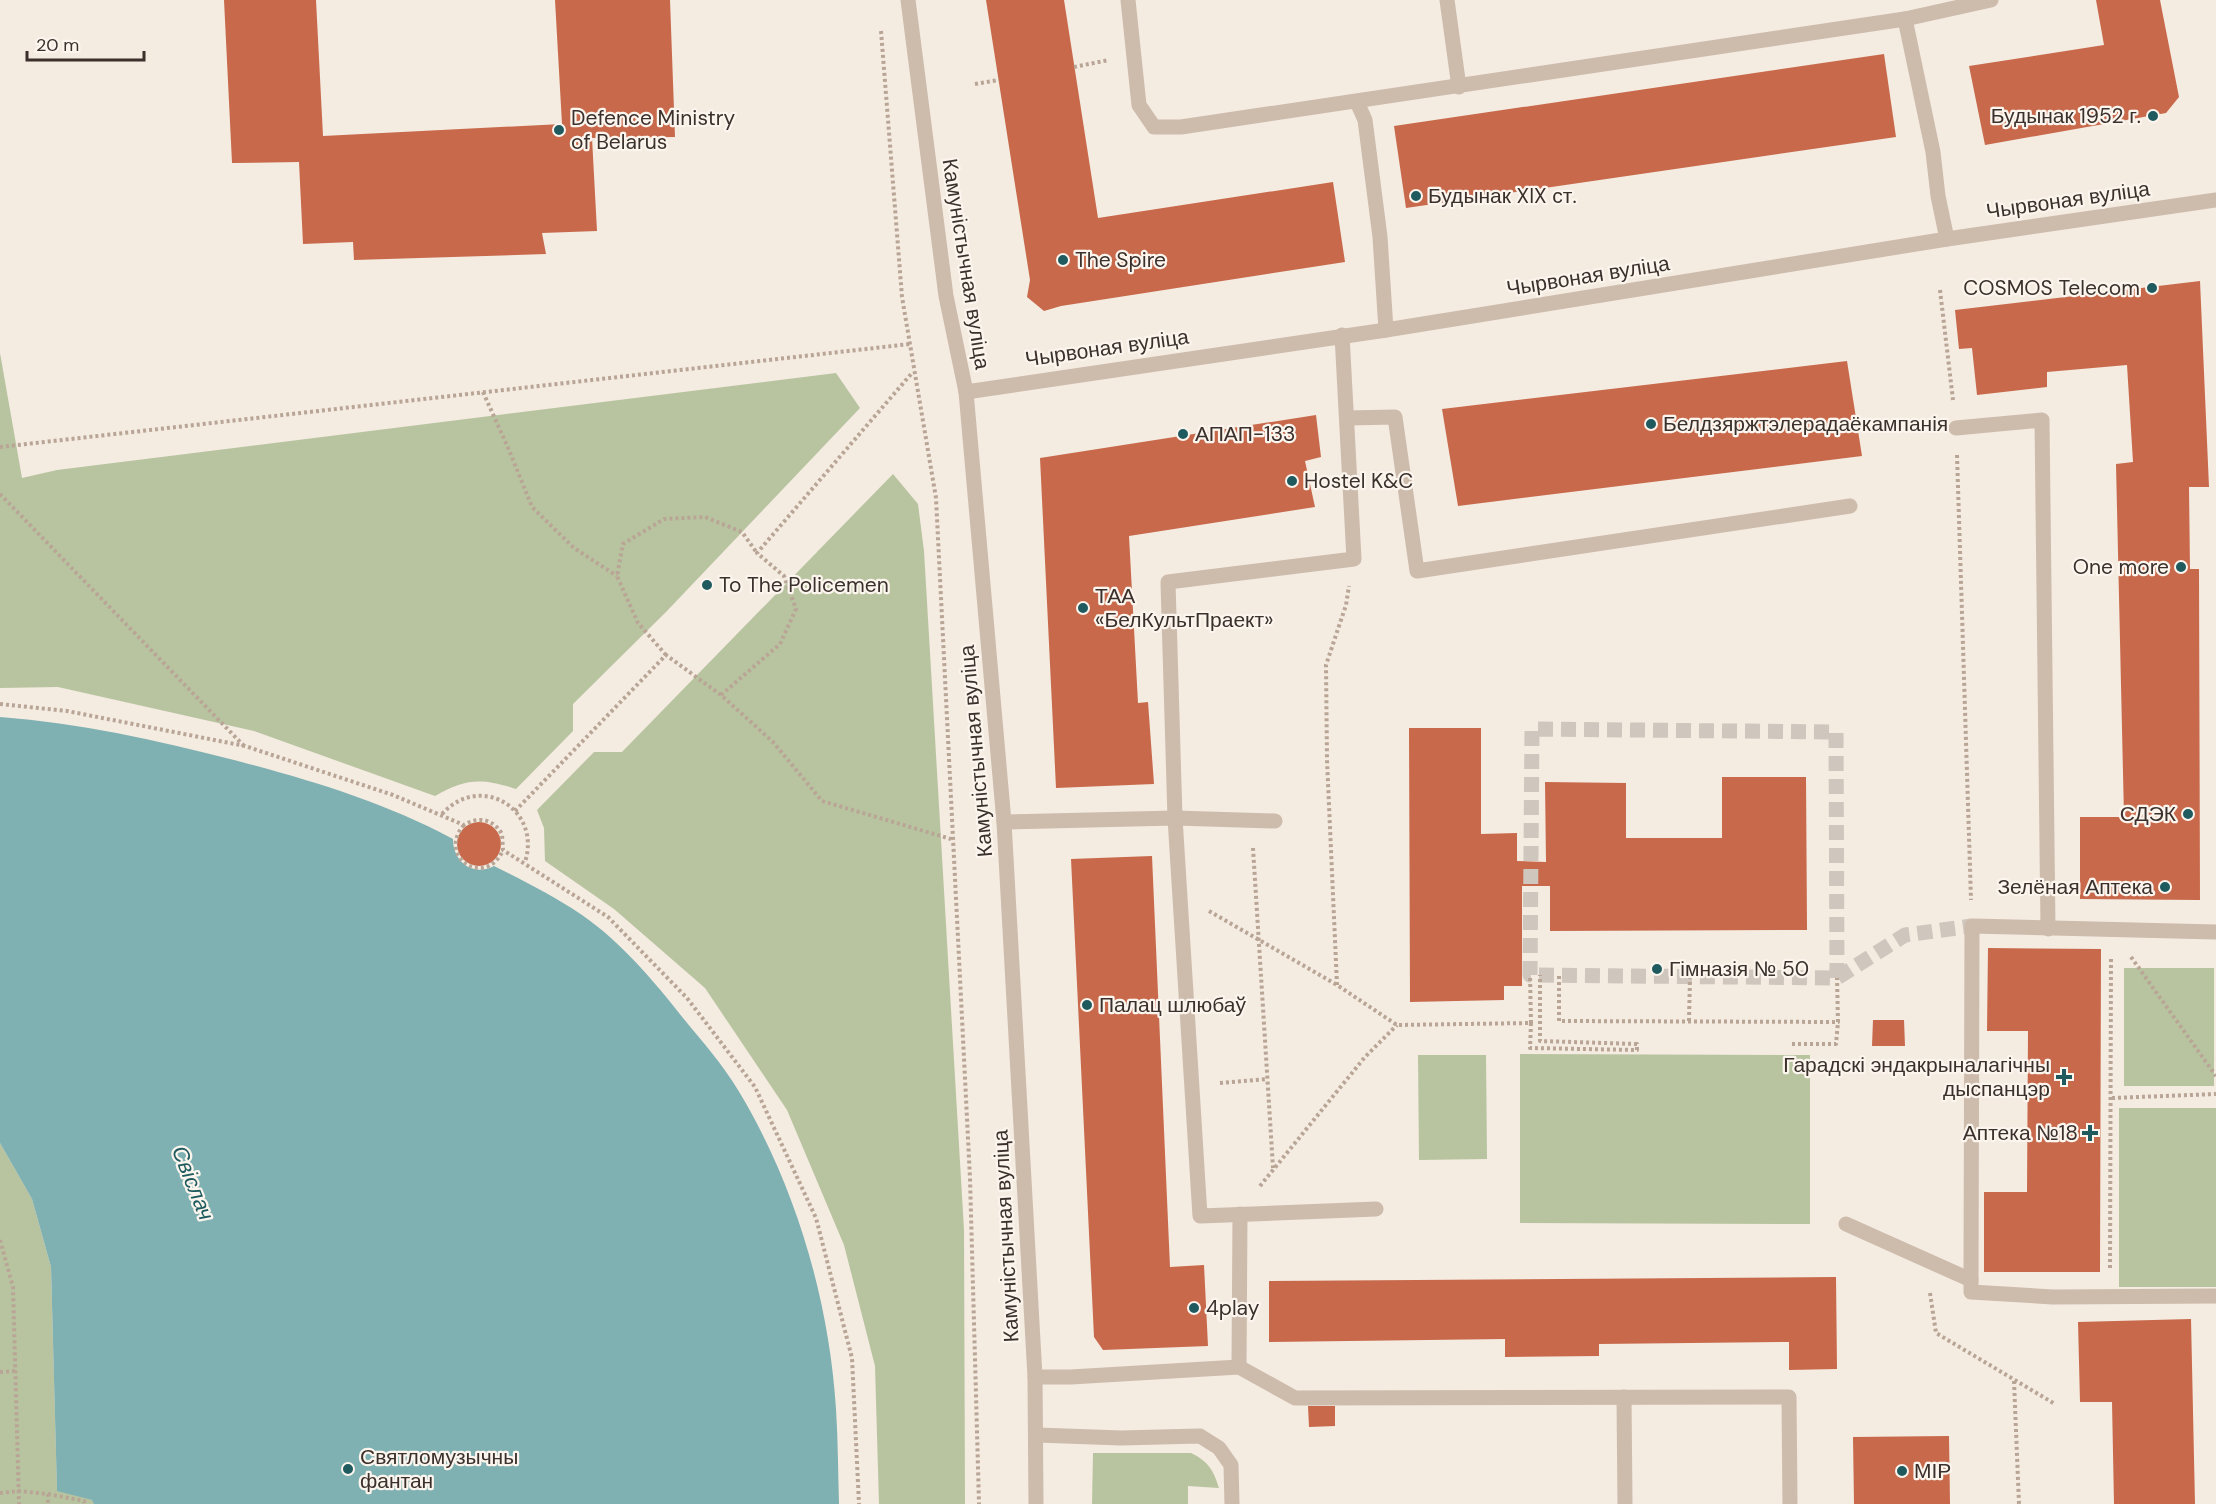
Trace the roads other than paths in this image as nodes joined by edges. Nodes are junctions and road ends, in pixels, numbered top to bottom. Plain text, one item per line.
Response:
1 (908, 0) edge
2 (1128, 0) edge
3 (1447, 0) edge
4 (1991, 0) edge
5 (1905, 19) junction
6 (1459, 87) junction
7 (1357, 102) junction
8 (2216, 200) edge
9 (1947, 239) junction
10 (1386, 330) junction
11 (1342, 335) junction
12 (966, 392) junction
13 (1347, 418) junction
14 (1956, 428) road end
15 (1850, 506) dead end
16 (1175, 818) junction
17 (1275, 821) dead end
18 (1004, 822) junction
19 (2048, 929) junction
20 (2216, 932) edge
21 (1376, 1209) dead end
22 (1240, 1214) junction
23 (1846, 1224) dead end
24 (1971, 1280) junction
25 (2216, 1296) edge
26 (1239, 1367) junction
27 (1035, 1377) junction
28 (1624, 1397) junction
29 (1037, 1435) junction
30 (1036, 1504) edge
31 (1232, 1504) edge
32 (1624, 1504) edge
33 (1790, 1504) edge

1 - 12 street, Камуністычная вуліца
2 - 7 street
3 - 6 street
4 - 5 street
5 - 6 street
5 - 9 street
6 - 7 street
7 - 10 street
8 - 9 street, Чырвоная вуліца
9 - 10 street, Чырвоная вуліца
10 - 11 street, Чырвоная вуліца
11 - 12 street, Чырвоная вуліца
11 - 13 street
12 - 18 street, Камуністычная вуліца
13 - 15 street
13 - 16 street
14 - 19 street
16 - 17 street
16 - 18 street
16 - 22 street
18 - 27 street, Камуністычная вуліца
19 - 20 street
19 - 24 street
21 - 22 street
22 - 26 street
23 - 24 street
24 - 25 street
26 - 27 street
26 - 28 street
27 - 29 street, Камуністычная вуліца
28 - 32 street
28 - 33 street
29 - 30 street, Камуністычная вуліца
29 - 31 street

